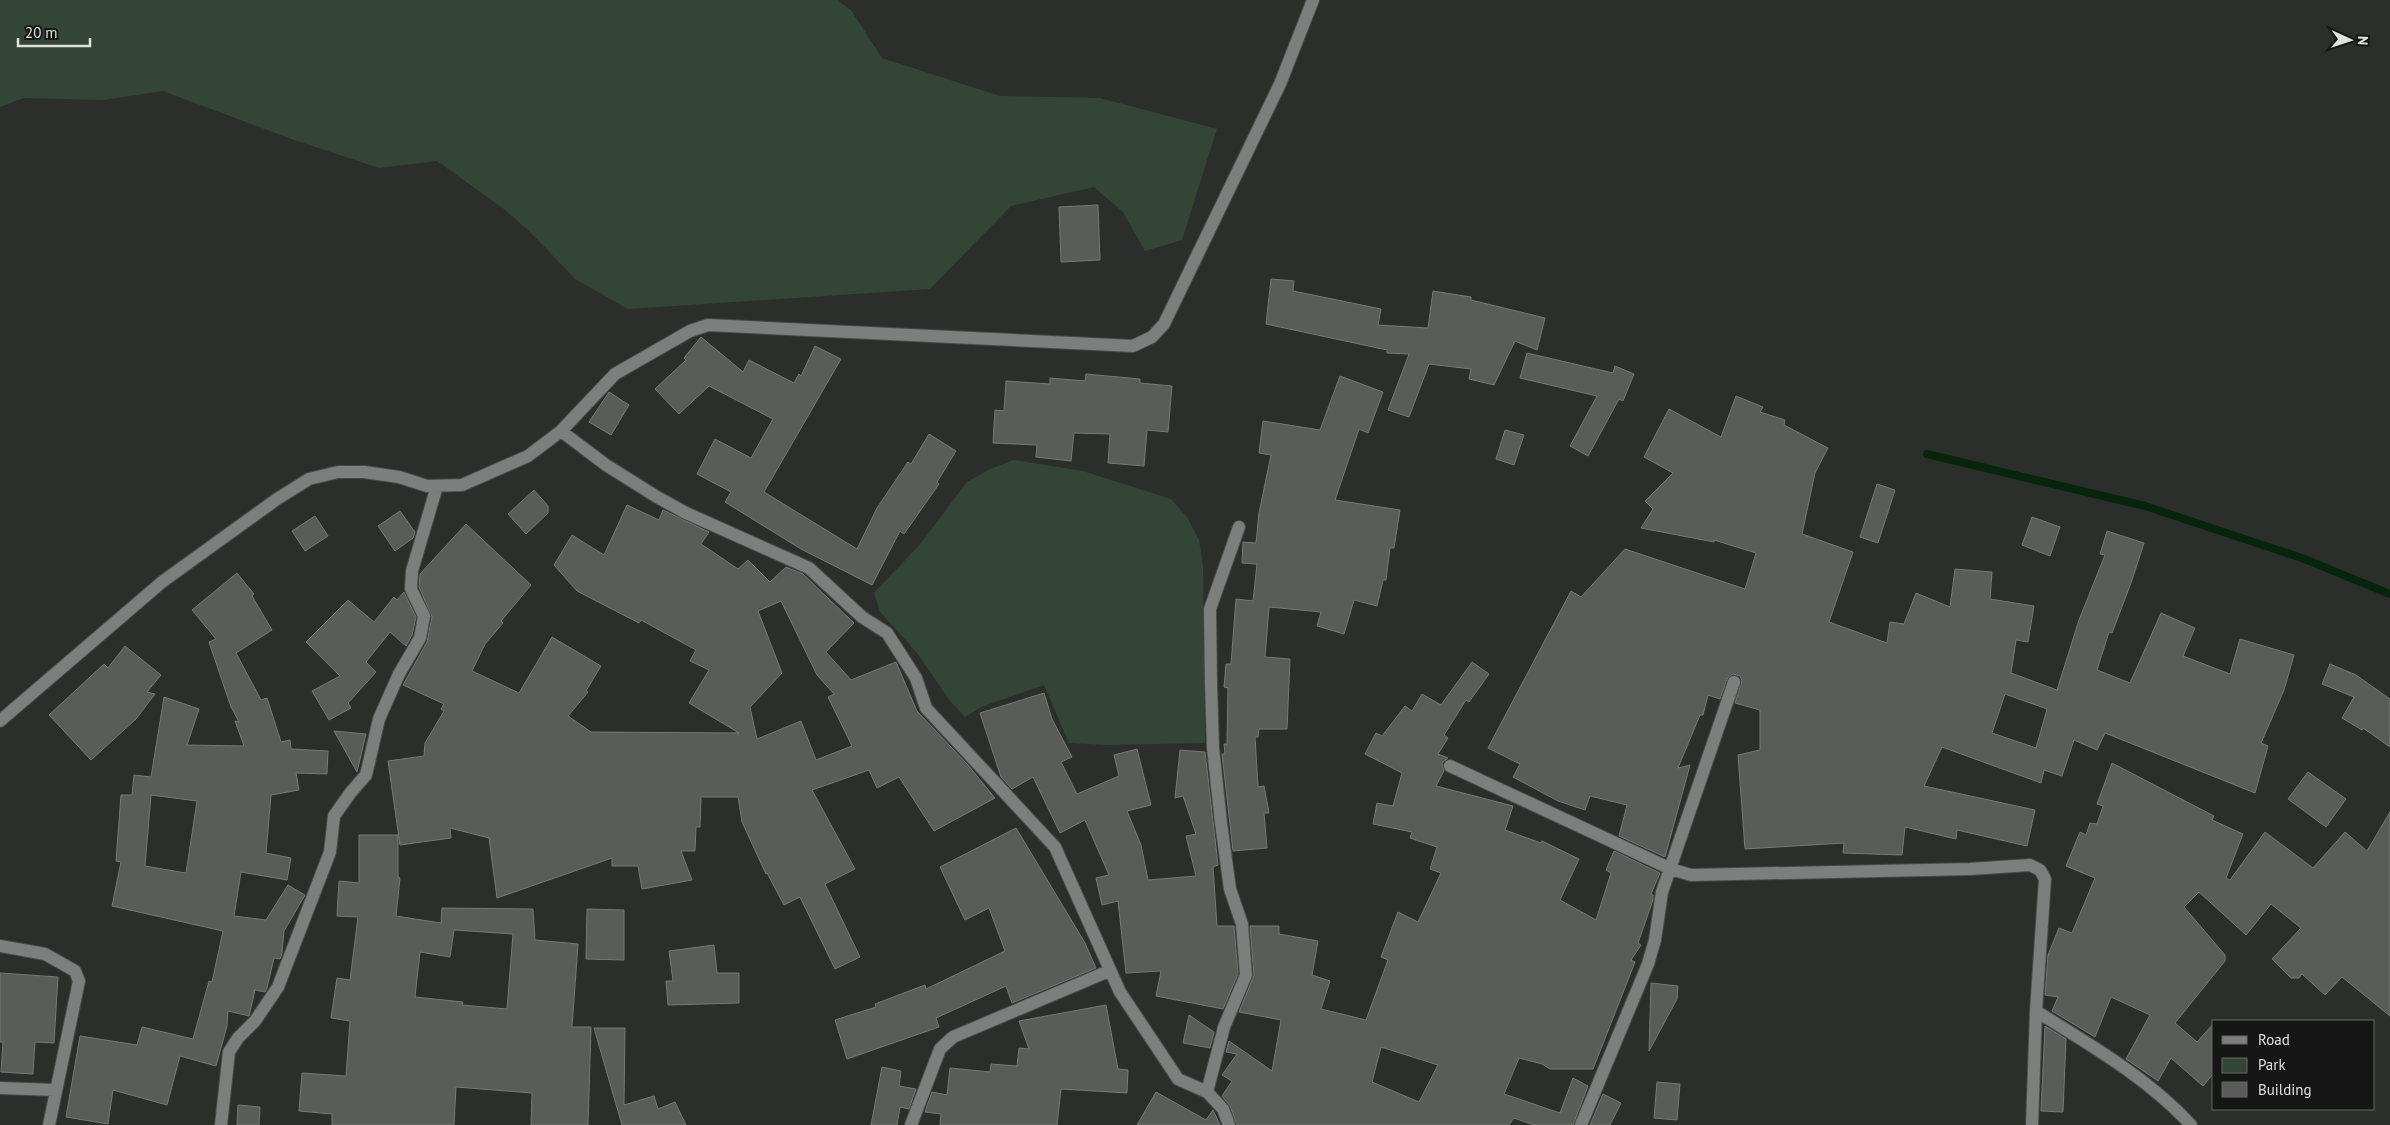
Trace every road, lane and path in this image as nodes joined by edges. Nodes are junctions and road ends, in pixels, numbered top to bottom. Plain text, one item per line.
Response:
1 (1313, 0) edge
2 (561, 431) junction
3 (437, 486) junction
4 (1239, 527) dead end
5 (1734, 682) dead end
6 (0, 721) edge
7 (1450, 766) dead end
8 (1671, 869) junction
9 (0, 946) edge
10 (1109, 971) junction
11 (2036, 1012) junction
12 (0, 1088) edge
13 (56, 1090) junction
14 (1207, 1092) junction
15 (49, 1125) edge
16 (221, 1125) edge
17 (911, 1125) edge
18 (1229, 1125) edge
19 (1581, 1125) edge
20 (2032, 1125) edge
21 (2191, 1125) edge

1 - 2 street
2 - 3 street
2 - 10 street
3 - 6 street
3 - 16 street
4 - 14 street
5 - 8 street
7 - 8 street
8 - 11 street
8 - 19 street
9 - 13 street
10 - 14 street
10 - 17 street
11 - 20 street
11 - 21 street
12 - 13 street
13 - 15 street
14 - 18 street

